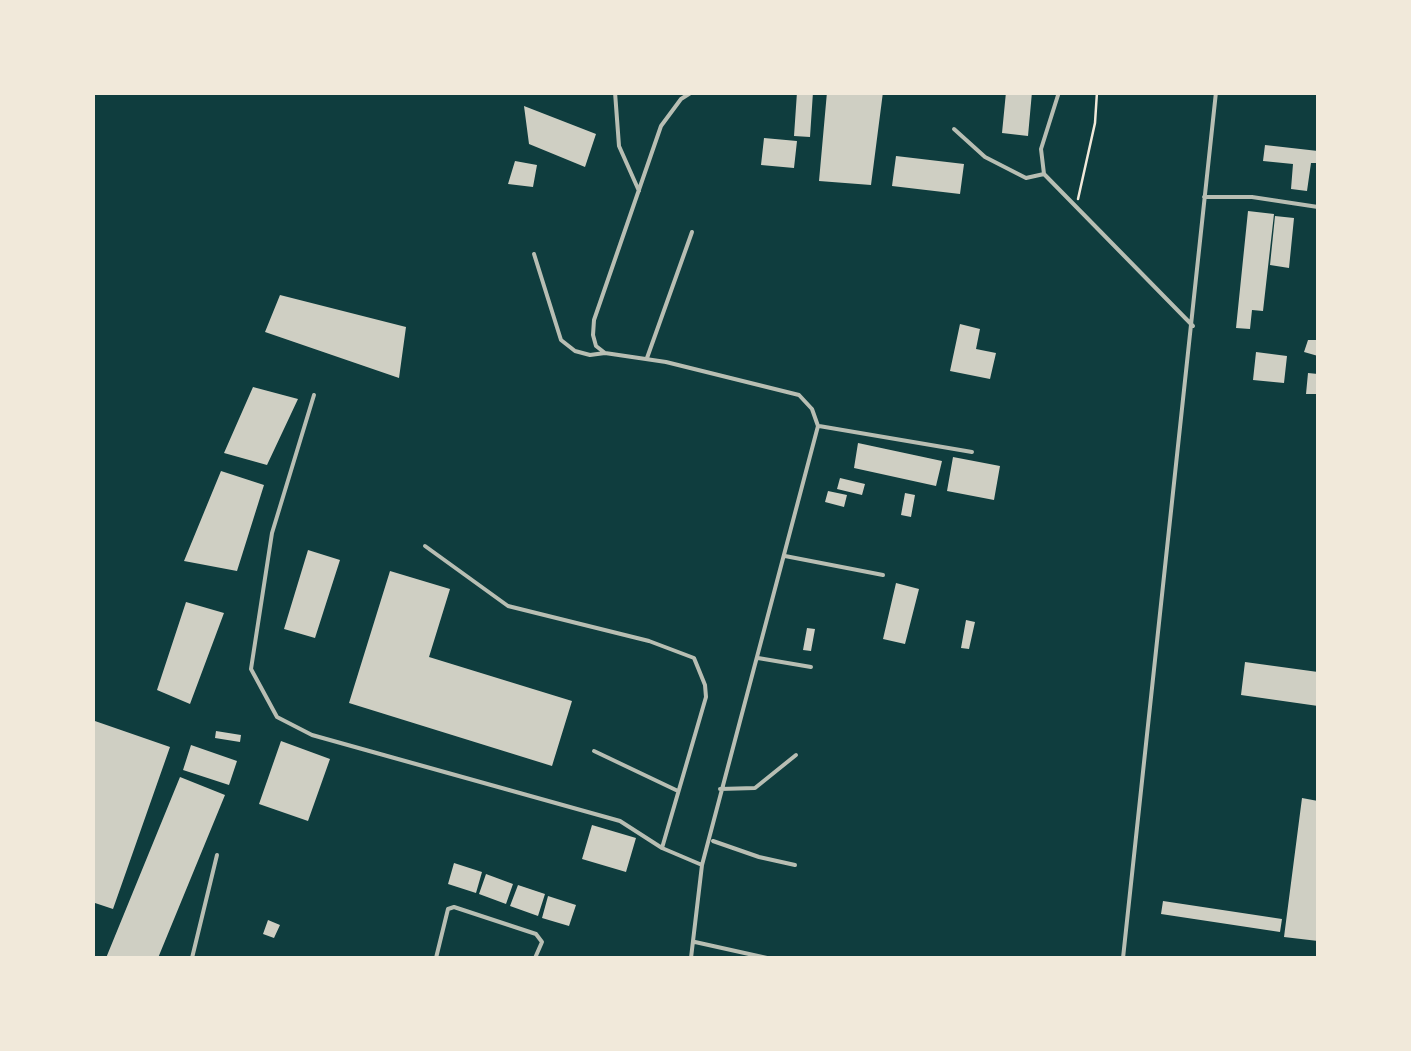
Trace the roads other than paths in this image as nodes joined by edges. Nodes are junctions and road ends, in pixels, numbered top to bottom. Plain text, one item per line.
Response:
1 (614, 92) edge
2 (692, 92) edge
3 (1059, 92) edge
4 (1216, 92) edge
5 (954, 129) dead end
6 (1044, 174) junction
7 (639, 191) junction
8 (1204, 197) junction
9 (1318, 207) edge
10 (692, 232) dead end
11 (534, 254) dead end
12 (1193, 326) junction
13 (605, 354) junction
14 (648, 358) junction
15 (314, 395) dead end
16 (818, 426) junction
17 (972, 452) dead end
18 (425, 546) dead end
19 (785, 556) junction
20 (884, 575) dead end
21 (758, 658) junction
22 (811, 667) dead end
23 (594, 751) dead end
24 (796, 756) dead end
25 (720, 790) junction
26 (678, 791) junction
27 (711, 840) junction
28 (662, 848) junction
29 (217, 855) dead end
30 (702, 865) junction
31 (794, 865) dead end
32 (695, 942) junction
33 (192, 958) edge
34 (436, 958) edge
35 (535, 958) edge
36 (691, 958) edge
37 (767, 958) edge
38 (1123, 958) edge

1 - 7 lane
2 - 7 lane
3 - 6 lane
4 - 8 lane
5 - 6 lane
6 - 12 lane
7 - 13 lane
8 - 9 lane
8 - 12 lane
10 - 14 lane
11 - 13 lane
12 - 38 lane
13 - 14 lane
14 - 16 lane
15 - 28 lane
16 - 17 lane
16 - 19 lane
18 - 26 lane
19 - 20 lane
19 - 21 lane
21 - 22 lane
21 - 25 lane
23 - 26 lane
24 - 25 lane
25 - 27 lane
26 - 28 lane
27 - 30 lane
27 - 31 lane
28 - 30 lane
29 - 33 lane
30 - 32 lane
32 - 36 lane
32 - 37 lane
34 - 35 lane

